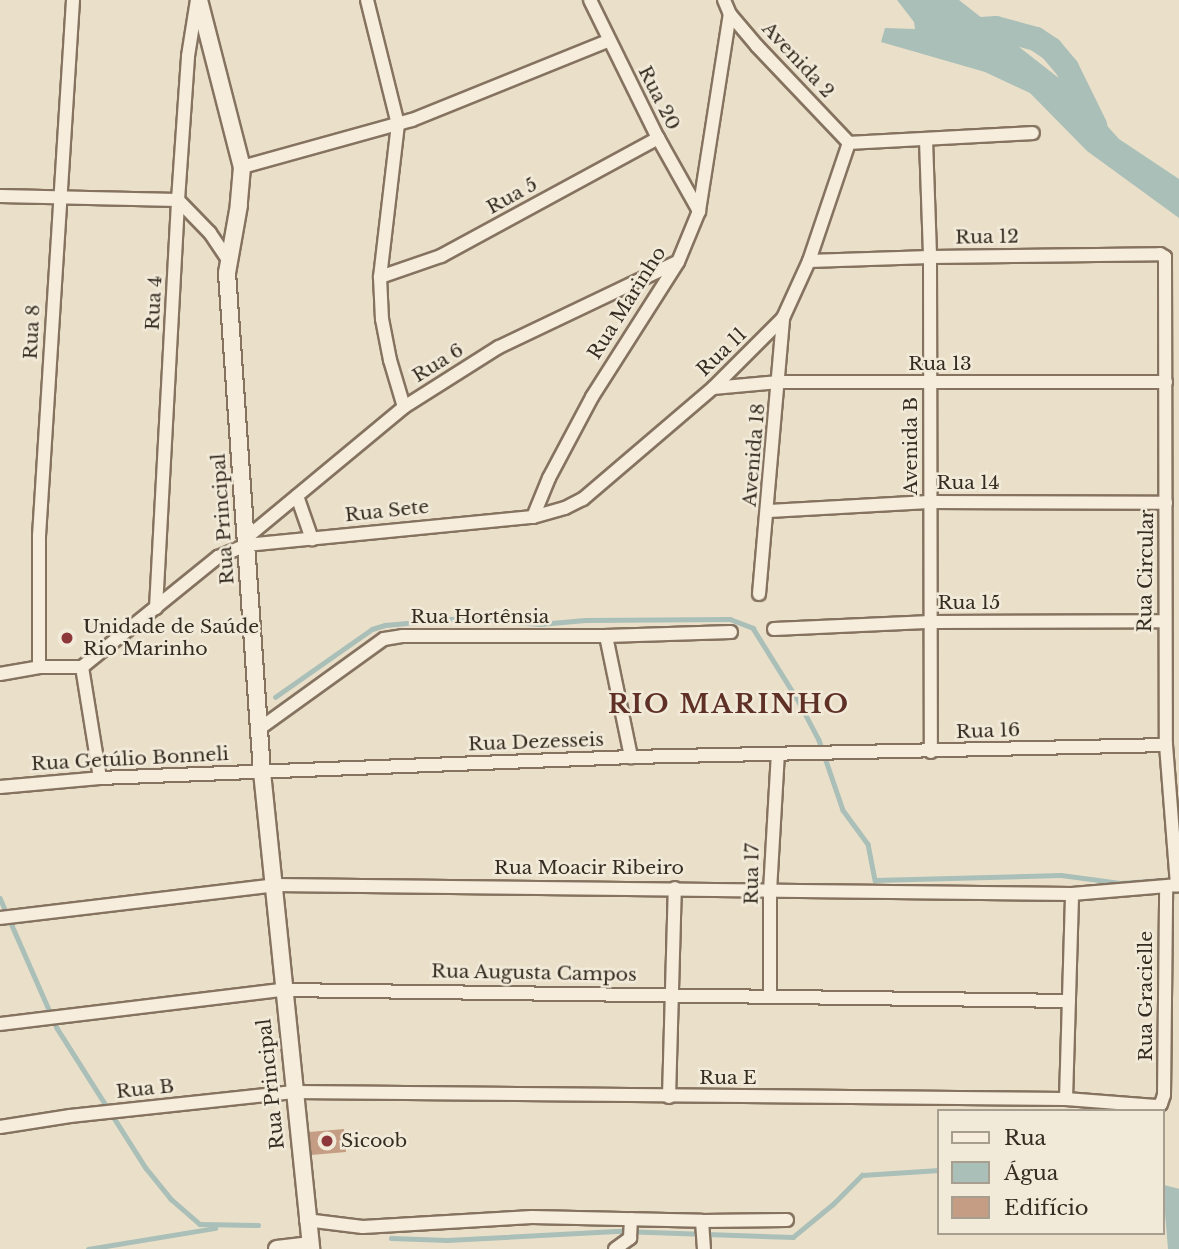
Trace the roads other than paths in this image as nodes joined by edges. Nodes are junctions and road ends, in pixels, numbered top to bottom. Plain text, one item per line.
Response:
1 (73, 0) edge
2 (198, 0) edge
3 (368, 0) edge
4 (590, 0) edge
5 (724, 0) edge
6 (730, 15) junction
7 (608, 41) junction
8 (398, 124) junction
9 (1033, 133) dead end
10 (658, 138) junction
11 (926, 140) junction
12 (849, 144) junction
13 (242, 167) junction
14 (0, 196) edge
15 (59, 197) junction
16 (178, 200) junction
17 (699, 211) junction
18 (930, 257) junction
19 (1165, 257) joint
20 (227, 258) junction
21 (678, 261) junction
22 (809, 261) junction
23 (380, 277) junction
24 (783, 318) junction
25 (779, 382) junction
26 (1167, 382) junction
27 (930, 384) junction
28 (713, 388) junction
29 (404, 407) junction
30 (297, 496) junction
31 (929, 502) junction
32 (1166, 503) junction
33 (769, 511) junction
34 (533, 517) junction
35 (312, 539) junction
36 (246, 542) junction
37 (760, 594) dead end
38 (156, 608) junction
39 (1165, 621) junction
40 (931, 622) junction
41 (774, 629) dead end
42 (731, 632) dead end
43 (606, 636) junction
44 (39, 667) junction
45 (82, 667) junction
46 (0, 674) edge
47 (259, 729) junction
48 (1166, 745) junction
49 (811, 752) joint
50 (931, 752) junction
51 (778, 754) junction
52 (631, 757) junction
53 (262, 772) junction
54 (100, 778) junction
55 (0, 787) edge
56 (1175, 882) edge
57 (275, 885) junction
58 (675, 888) junction
59 (770, 891) junction
60 (1072, 894) junction
61 (0, 918) edge
62 (283, 990) junction
63 (670, 994) junction
64 (770, 995) junction
65 (1069, 1001) junction
66 (0, 1024) edge
67 (293, 1092) junction
68 (669, 1097) junction
69 (1066, 1099) junction
70 (1161, 1104) joint
71 (0, 1127) edge
72 (787, 1220) dead end
73 (631, 1226) junction
74 (703, 1234) edge
75 (308, 1236) edge
76 (278, 1249) edge
77 (615, 1249) edge

1 - 15 street, Rua 8
2 - 13 main road, Rua Principal
2 - 16 street, Rua 4
3 - 8 street
4 - 7 street, Rua 20
5 - 6 street, Avenida 2
6 - 12 street, Avenida 2
6 - 17 street, Rua Marinho
7 - 8 street
7 - 10 street, Rua 20
8 - 13 street
8 - 23 street
9 - 11 street
10 - 17 street, Rua 20
10 - 23 street, Rua 5
11 - 12 street
11 - 18 street, Avenida B
12 - 22 street, Rua 11
13 - 20 main road, Rua Principal
14 - 15 street
15 - 16 street
15 - 44 street, Rua 8
16 - 20 street
16 - 38 street, Rua 4
17 - 21 street, Rua Marinho
18 - 19 street, Rua 12
18 - 22 street, Rua 12
18 - 27 street, Avenida B
19 - 26 street, Rua Circular
20 - 36 main road, Rua Principal
21 - 29 street, Rua 6
21 - 34 street, Rua Marinho
22 - 24 street, Rua 11
23 - 29 street
24 - 25 street, Avenida 18
24 - 28 street, Rua 11
25 - 27 street, Rua 13
25 - 28 street, Rua 13
25 - 33 street, Avenida 18
26 - 27 street, Rua 13
26 - 32 street, Rua Circular
27 - 31 street, Avenida B
28 - 34 street, Rua 11
29 - 30 street, Rua 6
30 - 35 street
30 - 36 street, Rua 6
31 - 32 street, Rua 14
31 - 33 street, Rua 14
31 - 40 street, Avenida B
32 - 39 street, Rua Circular
33 - 37 street, Avenida 18
34 - 35 street, Rua Sete
35 - 36 street, Rua Sete
36 - 38 street
36 - 47 main road, Rua Principal
38 - 45 street
39 - 40 street, Rua 15
39 - 48 street, Rua Circular
40 - 41 street, Rua 15
40 - 50 street, Avenida B
42 - 43 street, Rua Hortênsia
43 - 47 street, Rua Hortênsia
43 - 52 street
44 - 45 street
44 - 46 street
45 - 54 street
47 - 53 main road, Rua Principal
48 - 50 street, Rua 16
48 - 56 street, Rua Circular
49 - 50 street, Rua 16
49 - 51 street, Rua Dezesseis
51 - 52 street, Rua Dezesseis
51 - 59 street, Rua 17
52 - 53 street, Rua Dezesseis
53 - 54 street, Rua Getúlio Bonneli
53 - 57 main road, Rua Principal
54 - 55 street, Rua Getúlio Bonneli
56 - 60 street, Rua Moacir Ribeiro
56 - 70 street, Rua Gracielle
57 - 58 street, Rua Moacir Ribeiro
57 - 61 street, Rua Moacir Ribeiro
57 - 62 main road, Rua Principal
58 - 59 street, Rua Moacir Ribeiro
58 - 63 street
59 - 60 street, Rua Moacir Ribeiro
59 - 64 street, Rua 17
60 - 65 street
62 - 63 street, Rua Augusta Campos
62 - 66 street, Rua Augusta Campos
62 - 67 main road, Rua Principal
63 - 64 street, Rua Augusta Campos
63 - 68 street
64 - 65 street, Rua Augusta Campos
65 - 69 street
67 - 68 street, Rua E
67 - 71 street, Rua B
67 - 75 main road, Rua Principal
68 - 69 street, Rua E
69 - 70 street, Rua E
72 - 74 street
73 - 74 street
73 - 75 street
73 - 77 street
75 - 76 main road

